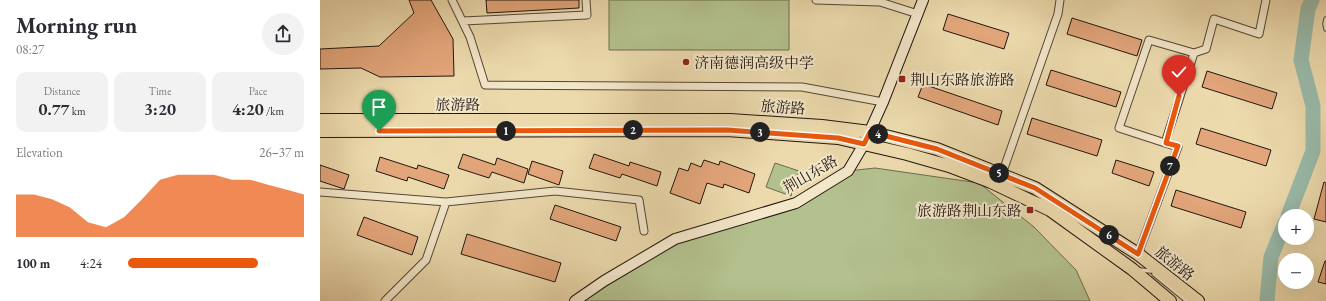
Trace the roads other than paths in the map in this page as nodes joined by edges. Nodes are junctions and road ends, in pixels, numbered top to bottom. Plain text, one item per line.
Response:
1 (452, 0) edge
2 (586, 0) edge
3 (816, 0) edge
4 (923, 0) edge
5 (1060, 0) edge
6 (1266, 0) edge
7 (918, 14) junction
8 (1326, 19) edge
9 (463, 21) junction
10 (1326, 29) edge
11 (1194, 54) junction
12 (883, 102) junction
13 (320, 120) edge
14 (320, 131) edge
15 (870, 132) junction
16 (1166, 143) junction
17 (864, 144) junction
18 (1002, 174) junction
19 (320, 192) edge
20 (446, 202) junction
21 (644, 231) dead end
22 (1138, 254) junction
23 (1132, 269) junction
24 (1151, 271) junction
25 (385, 301) edge
26 (575, 301) edge
27 (1170, 301) edge
28 (1187, 301) edge
29 (1198, 301) edge

1 - 9 street
2 - 9 street
3 - 7 street
4 - 7 street, 荆山东路
5 - 18 street
6 - 11 street
7 - 12 street, 荆山东路
8 - 10 lane
9 - 12 street
11 - 16 street
11 - 16 street
12 - 15 street, 荆山东路
13 - 15 main road, 旅游路
14 - 17 main road, 旅游路
15 - 17 street, 荆山东路
15 - 18 main road, 旅游路
16 - 22 street
17 - 23 main road, 旅游路
17 - 26 street, 荆山东路
18 - 22 main road, 旅游路
19 - 20 street
20 - 21 street
20 - 25 street
22 - 24 lane
22 - 29 main road, 旅游路
23 - 24 lane
23 - 27 main road, 旅游路
24 - 28 lane

